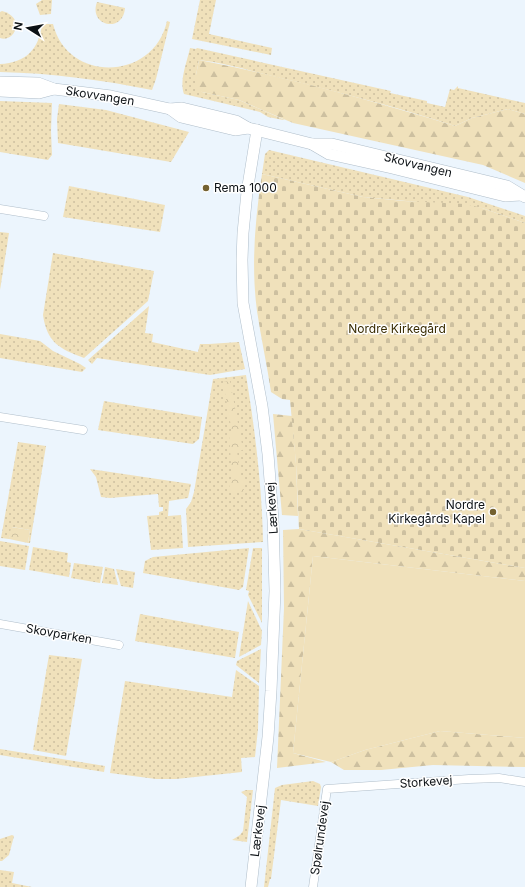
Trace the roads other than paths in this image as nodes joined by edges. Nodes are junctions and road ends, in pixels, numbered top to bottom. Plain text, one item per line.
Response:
1 (0, 82) edge
2 (54, 89) junction
3 (0, 91) edge
4 (252, 129) junction
5 (523, 196) edge
6 (0, 209) edge
7 (44, 216) dead end
8 (0, 417) edge
9 (83, 430) dead end
10 (0, 624) edge
11 (119, 644) dead end
12 (525, 782) edge
13 (327, 789) joint
14 (251, 887) edge
15 (313, 887) edge

1 - 2 street, Skovvangen
2 - 3 street, Skovvangen
2 - 4 street, Skovvangen
4 - 5 street, Skovvangen
4 - 14 street, Lærkevej
6 - 7 street
8 - 9 street
10 - 11 street, Skovparken
12 - 13 street, Storkevej
13 - 15 street, Spølrundevej

